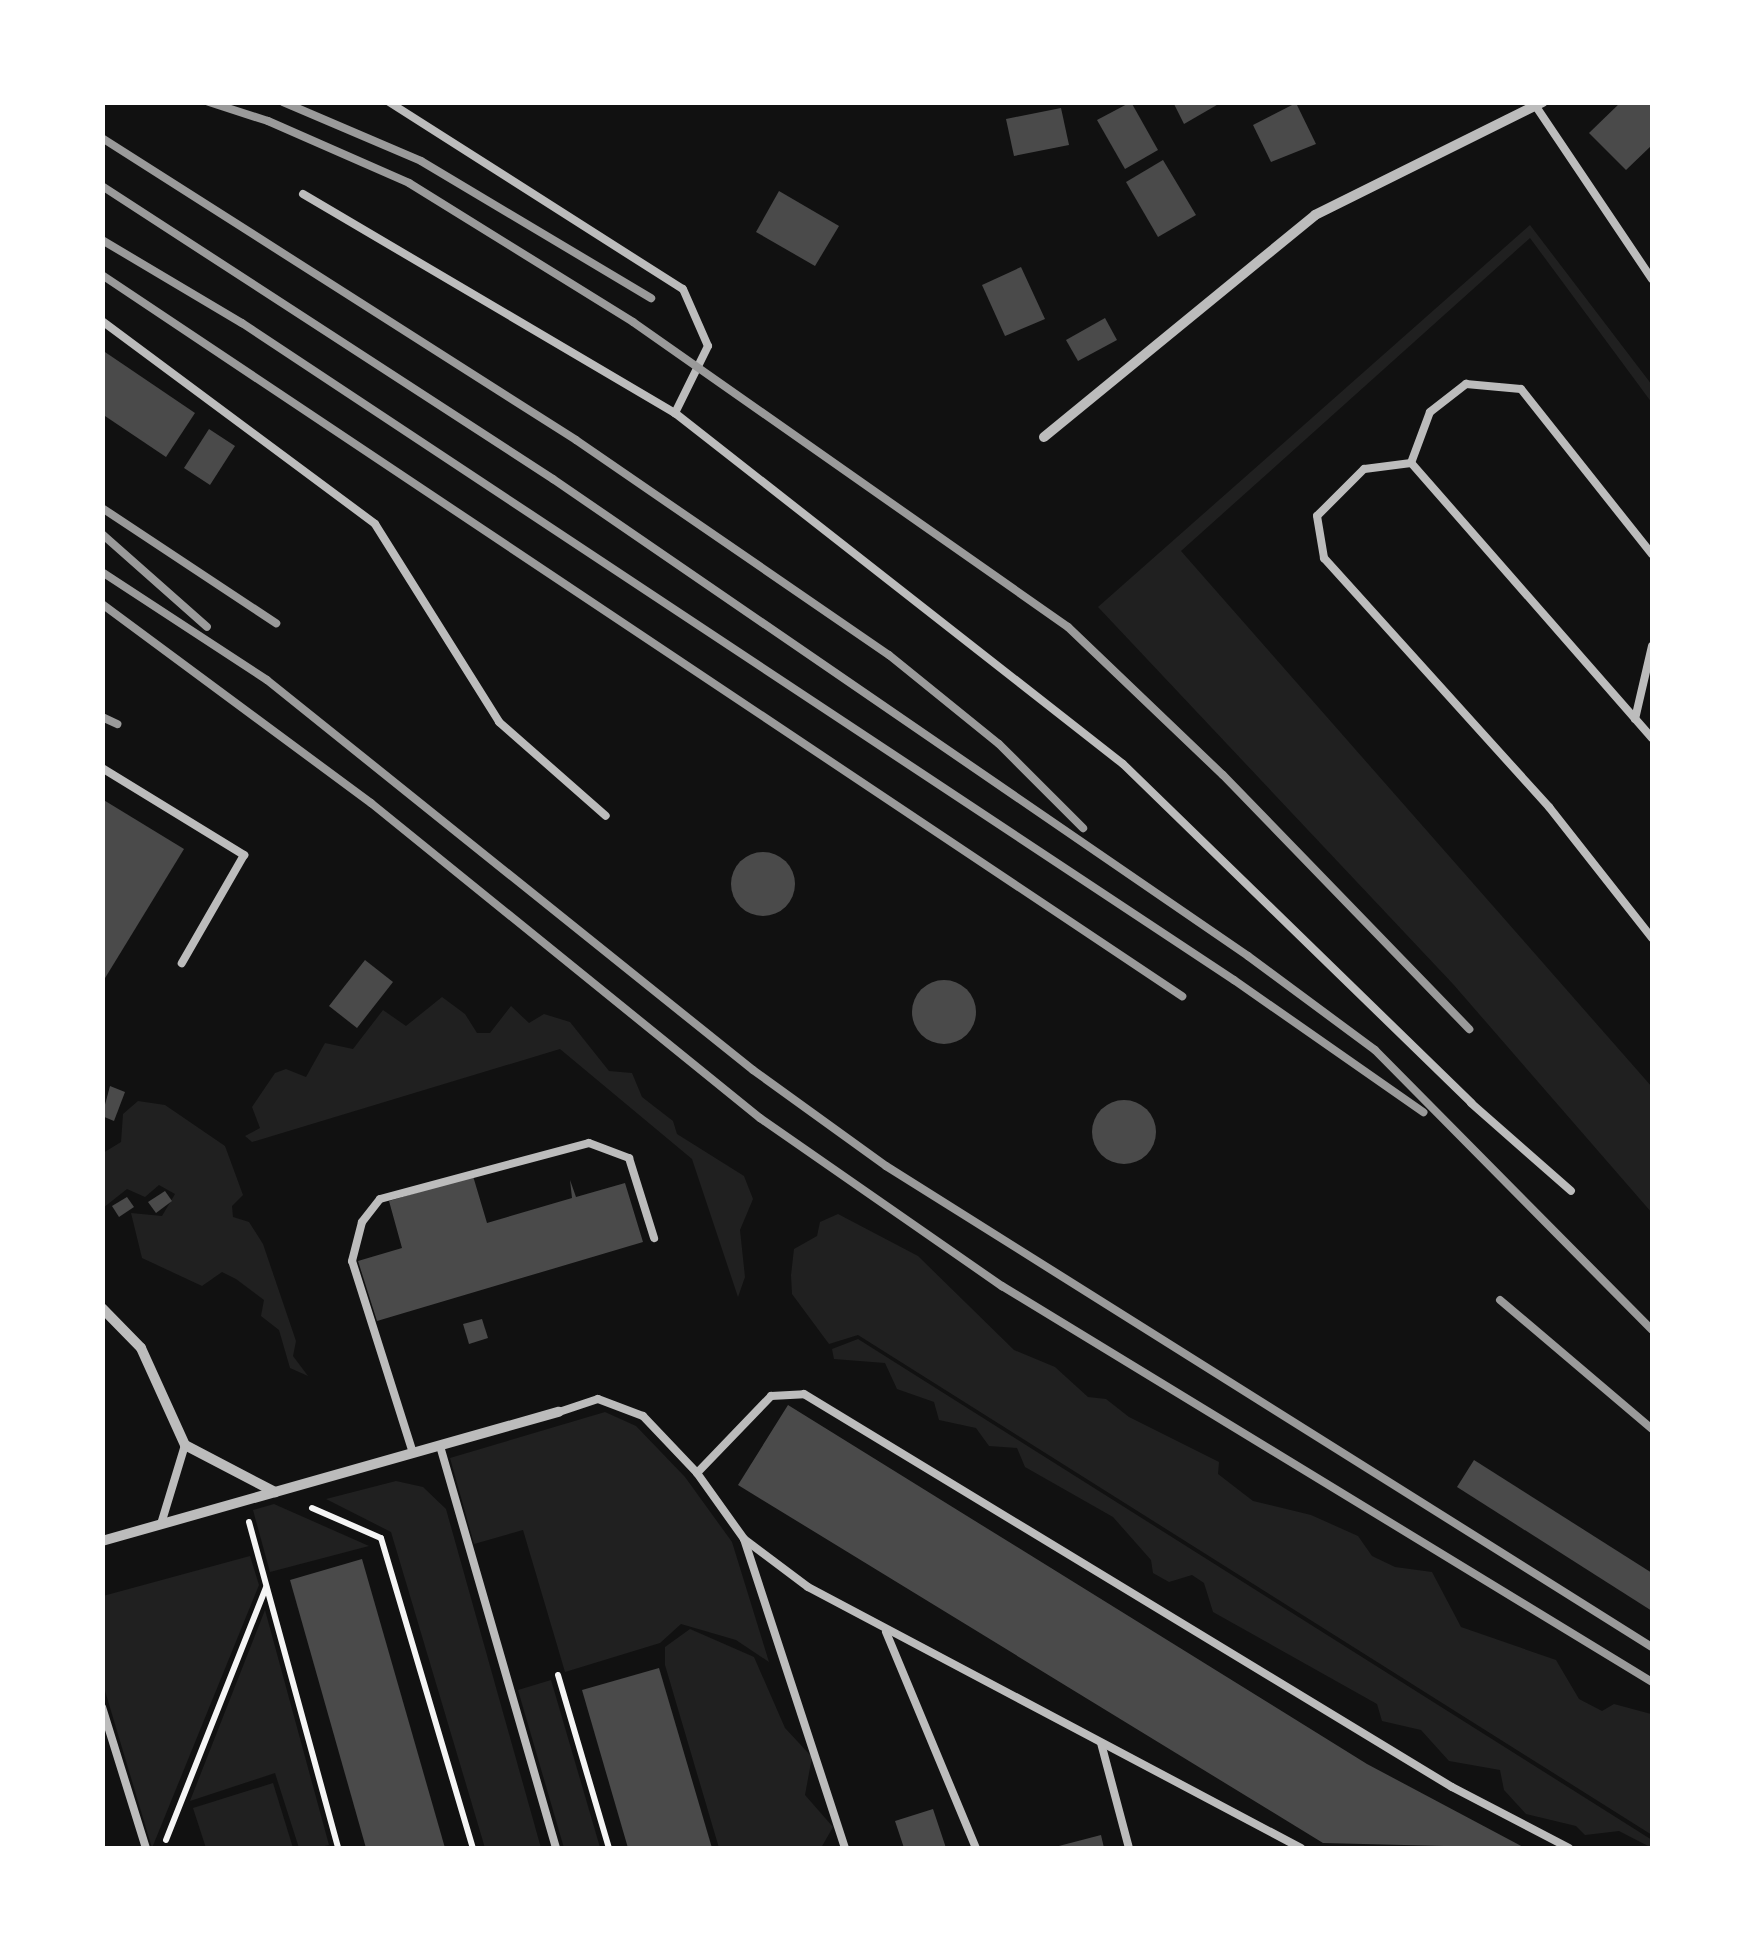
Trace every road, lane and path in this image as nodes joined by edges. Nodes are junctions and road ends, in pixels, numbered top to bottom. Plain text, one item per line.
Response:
1 (389, 102) edge
2 (1540, 105) edge
3 (303, 194) dead end
4 (1652, 279) edge
5 (102, 322) edge
6 (675, 414) junction
7 (1044, 437) dead end
8 (1411, 462) junction
9 (1652, 554) edge
10 (1652, 646) edge
11 (1635, 718) junction
12 (1652, 738) edge
13 (102, 768) edge
14 (606, 816) dead end
15 (1652, 938) edge
16 (182, 963) dead end
17 (1570, 1191) dead end
18 (654, 1238) dead end
19 (102, 1308) edge
20 (560, 1412) joint
21 (186, 1446) junction
22 (440, 1446) junction
23 (413, 1453) junction
24 (697, 1473) junction
25 (276, 1492) junction
26 (243, 1501) junction
27 (161, 1524) junction
28 (744, 1539) junction
29 (102, 1540) edge
30 (267, 1586) junction
31 (886, 1632) junction
32 (558, 1676) dead end
33 (102, 1707) edge
34 (1100, 1743) junction
35 (146, 1848) edge
36 (163, 1848) edge
37 (338, 1848) edge
38 (473, 1848) edge
39 (556, 1848) edge
40 (609, 1848) edge
41 (844, 1848) edge
42 (976, 1848) edge
43 (1129, 1848) edge
44 (1301, 1848) edge
45 (1569, 1848) edge

1 - 6 lane
2 - 4 lane
2 - 7 street
3 - 6 lane
5 - 14 lane
6 - 17 lane
8 - 9 lane
8 - 11 lane
8 - 15 lane
10 - 11 lane
11 - 12 lane
13 - 16 lane
18 - 23 lane
19 - 21 street
20 - 22 street
20 - 24 lane
21 - 25 street
21 - 27 lane
22 - 23 street
22 - 39 lane
23 - 25 street
24 - 28 lane
24 - 45 lane
25 - 26 street
25 - 38 path
26 - 27 street
26 - 30 path
27 - 29 street
28 - 31 lane
28 - 41 lane
30 - 36 path
30 - 37 path
31 - 34 lane
31 - 42 lane
32 - 40 path
33 - 35 lane
34 - 43 lane
34 - 44 lane

